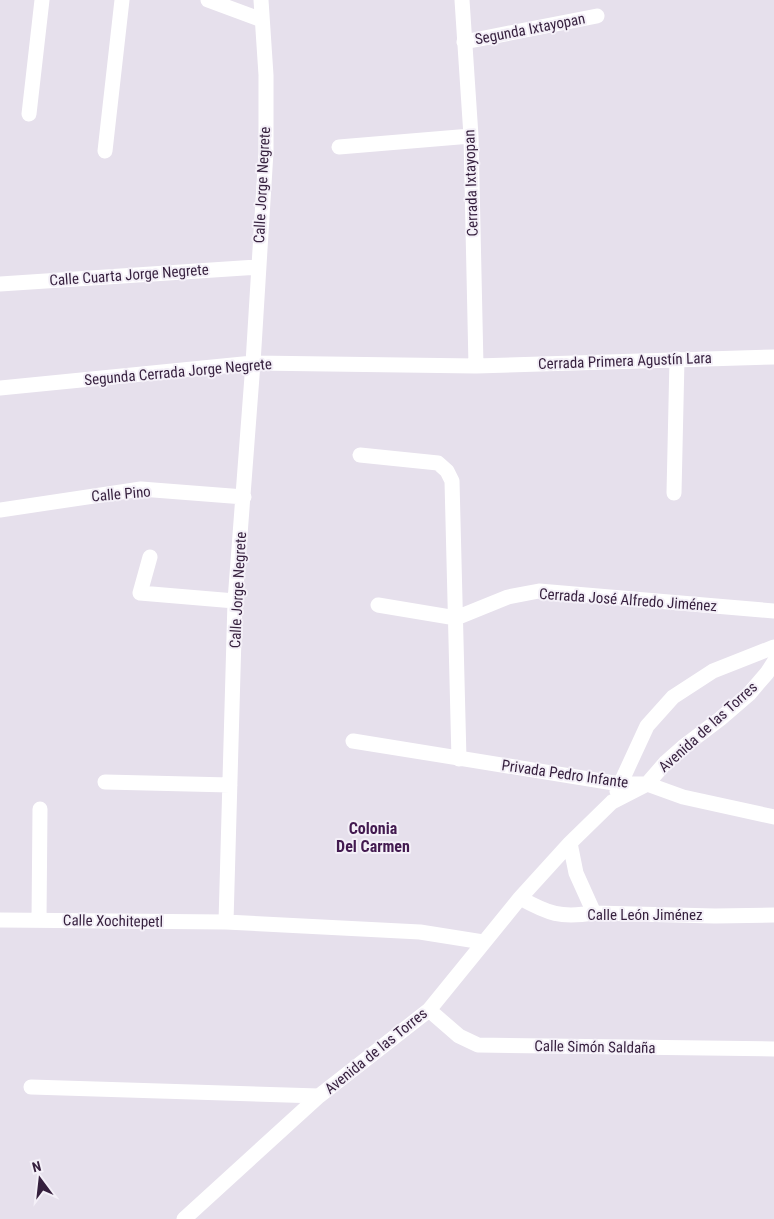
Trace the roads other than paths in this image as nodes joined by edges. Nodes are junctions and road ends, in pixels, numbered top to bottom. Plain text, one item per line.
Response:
1 (42, 0) edge
2 (122, 0) edge
3 (208, 0) edge
4 (261, 0) edge
5 (462, 0) edge
6 (597, 16) dead end
7 (262, 20) junction
8 (464, 42) junction
9 (29, 114) dead end
10 (471, 136) junction
11 (339, 146) dead end
12 (104, 151) dead end
13 (258, 267) junction
14 (0, 284) edge
15 (774, 357) edge
16 (677, 359) junction
17 (253, 363) junction
18 (476, 366) junction
19 (0, 388) edge
20 (360, 455) dead end
21 (674, 493) dead end
22 (244, 497) junction
23 (0, 510) edge
24 (150, 557) dead end
25 (235, 600) junction
26 (378, 605) dead end
27 (774, 611) edge
28 (456, 618) junction
29 (774, 647) edge
30 (774, 662) edge
31 (353, 741) dead end
32 (459, 759) junction
33 (105, 782) dead end
34 (620, 784) junction
35 (647, 784) junction
36 (230, 785) junction
37 (612, 802) junction
38 (40, 809) dead end
39 (774, 817) edge
40 (570, 843) junction
41 (520, 898) junction
42 (594, 913) junction
43 (774, 915) edge
44 (39, 920) junction
45 (226, 922) junction
46 (1, 925) edge
47 (483, 942) junction
48 (429, 1010) junction
49 (774, 1049) edge
50 (31, 1087) dead end
51 (319, 1096) junction
52 (184, 1219) edge

1 - 9 street
2 - 12 street
3 - 7 street
4 - 7 street, Calle Jorge Negrete
5 - 8 street, Cerrada Ixtayopan
6 - 8 street, Segunda Ixtayopan
7 - 13 street, Calle Jorge Negrete
8 - 10 street, Cerrada Ixtayopan
10 - 11 street
10 - 18 street, Cerrada Ixtayopan
13 - 14 street, Calle Cuarta Jorge Negrete
13 - 17 street, Calle Jorge Negrete
15 - 16 street, Cerrada Primera Agustín Lara
16 - 18 street, Cerrada Primera Agustín Lara
16 - 21 street
17 - 18 street, Segunda Cerrada Jorge Negrete
17 - 19 street, Segunda Cerrada Jorge Negrete
17 - 22 street, Calle Jorge Negrete
20 - 28 street
22 - 23 street, Calle Pino
22 - 25 street, Calle Jorge Negrete
24 - 25 street
25 - 36 street, Calle Jorge Negrete
26 - 28 street
27 - 28 street, Cerrada José Alfredo Jiménez
28 - 32 street
29 - 34 street, Avenida de las Torres
30 - 35 street, Avenida de las Torres
31 - 32 street, Privada Pedro Infante
32 - 34 street, Privada Pedro Infante
33 - 36 street
34 - 35 street, Privada Pedro Infante
34 - 37 street, Avenida de las Torres
35 - 37 street, Avenida de las Torres
35 - 39 street, Privada Pedro Infante
36 - 45 street, Calle Jorge Negrete
37 - 40 street, Avenida de las Torres
38 - 44 street
40 - 41 street, Avenida de las Torres
40 - 42 street
41 - 42 street, Calle León Jiménez
41 - 47 street, Avenida de las Torres
42 - 43 street, Calle León Jiménez
44 - 45 street, Calle Xochitepetl
44 - 46 street, Calle Xochitepetl
45 - 47 street
47 - 48 street, Avenida de las Torres
48 - 49 street, Calle Simón Saldaña
48 - 51 street, Avenida de las Torres
50 - 51 street
51 - 52 street, Avenida de las Torres

